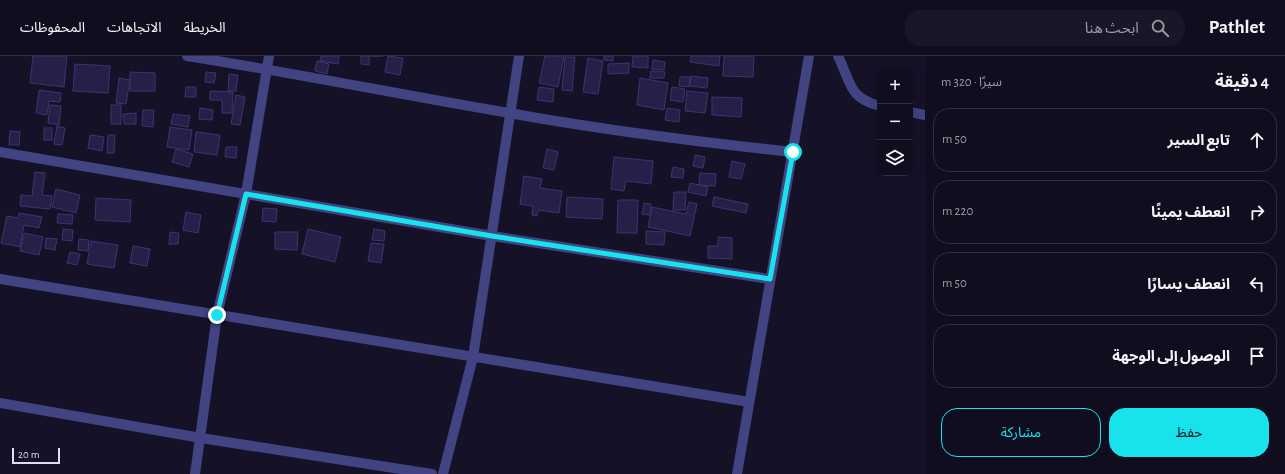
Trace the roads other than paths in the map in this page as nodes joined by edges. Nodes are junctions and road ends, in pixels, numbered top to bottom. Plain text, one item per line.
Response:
1 (187, 56) edge
2 (269, 56) edge
3 (519, 56) edge
4 (809, 56) edge
5 (838, 56) edge
6 (267, 68) junction
7 (877, 105) edge
8 (913, 113) edge
9 (509, 114) junction
10 (925, 115) edge
11 (0, 152) edge
12 (793, 152) junction
13 (246, 194) junction
14 (492, 236) junction
15 (0, 279) edge
16 (770, 279) junction
17 (217, 315) junction
18 (473, 357) junction
19 (749, 402) junction
20 (0, 403) edge
21 (201, 438) junction
22 (195, 474) edge
23 (432, 474) edge
24 (444, 474) edge
25 (737, 474) edge

1 - 6 street
2 - 6 street
3 - 9 street
4 - 12 street
5 - 7 street
6 - 9 street
6 - 13 street
8 - 10 street
9 - 12 street
9 - 14 street
11 - 13 street
12 - 16 street
13 - 14 street
13 - 17 street
14 - 16 street
14 - 18 street
15 - 17 street
16 - 19 street
17 - 18 street
17 - 21 street
18 - 19 street
18 - 24 street
19 - 25 street
20 - 21 street
21 - 22 street
21 - 23 street

